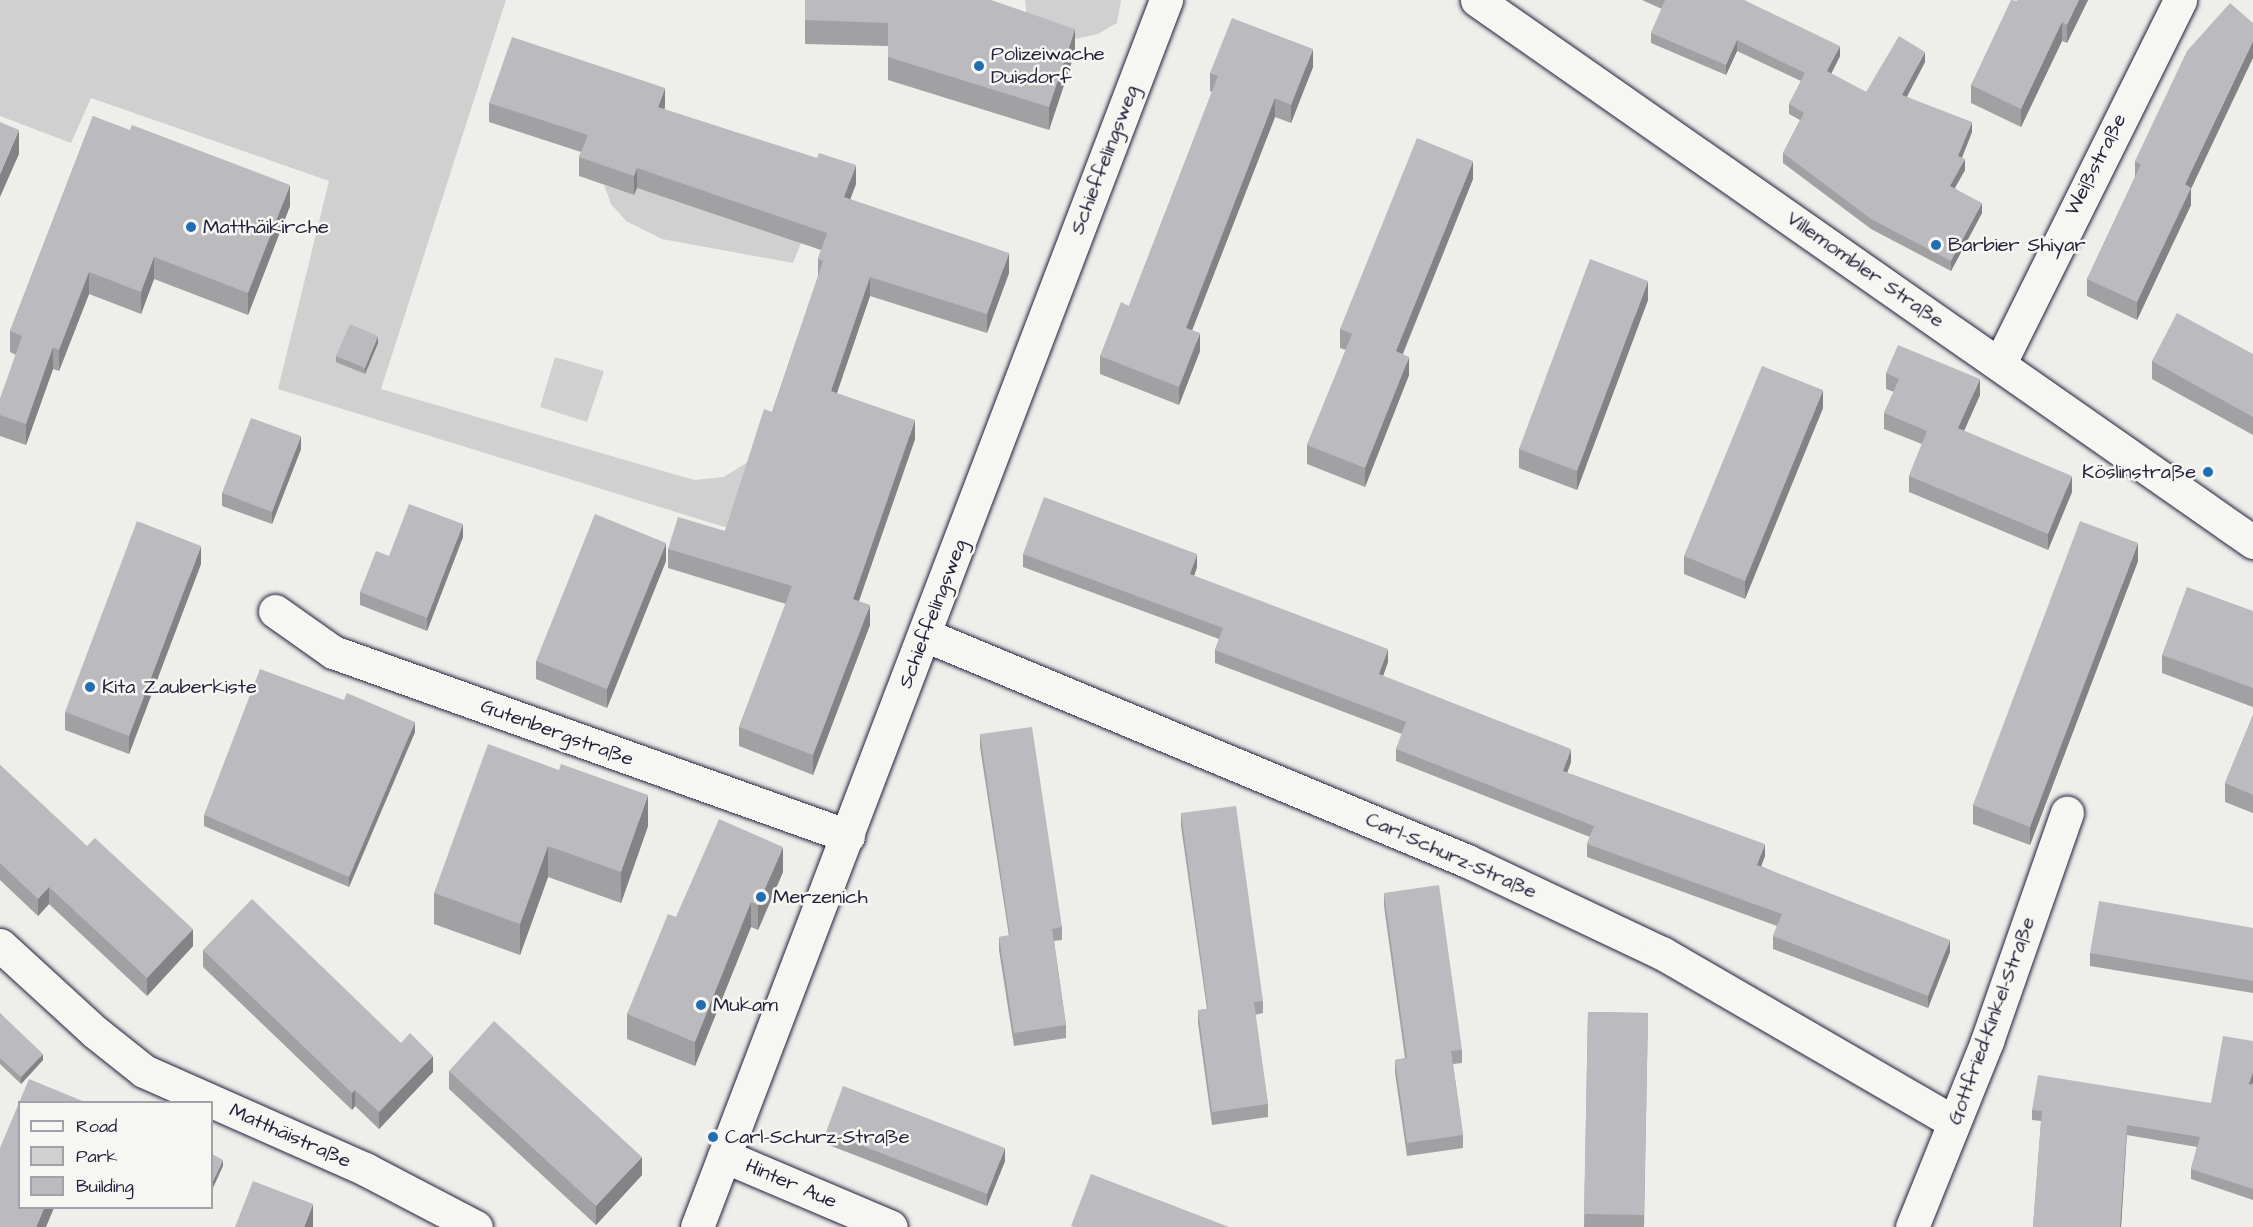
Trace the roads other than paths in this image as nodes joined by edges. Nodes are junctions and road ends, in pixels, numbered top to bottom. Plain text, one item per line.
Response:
1 (1166, 0) edge
2 (1477, 0) edge
3 (2180, 0) edge
4 (2000, 363) junction
5 (2253, 542) edge
6 (275, 611) dead end
7 (925, 635) junction
8 (2067, 813) dead end
9 (848, 836) junction
10 (0, 945) edge
11 (212, 1101) edge
12 (213, 1102) edge
13 (1954, 1122) junction
14 (724, 1156) junction
15 (476, 1227) edge
16 (697, 1227) edge
17 (891, 1227) edge
18 (1912, 1227) edge

1 - 7 street, Schieffelingsweg
2 - 4 street, Villemombler Straße
3 - 4 street, Weißstraße
4 - 5 street, Villemombler Straße
6 - 9 street, Gutenbergstraße
7 - 9 street, Schieffelingsweg
7 - 13 street, Carl-Schurz-Straße
8 - 13 street, Gottfried-Kinkel-Straße
9 - 14 street, Schieffelingsweg
10 - 11 street, Matthäistraße
12 - 15 street, Matthäistraße
13 - 18 street, Gottfried-Kinkel-Straße
14 - 16 street, Schieffelingsweg
14 - 17 street, Hinter Aue

